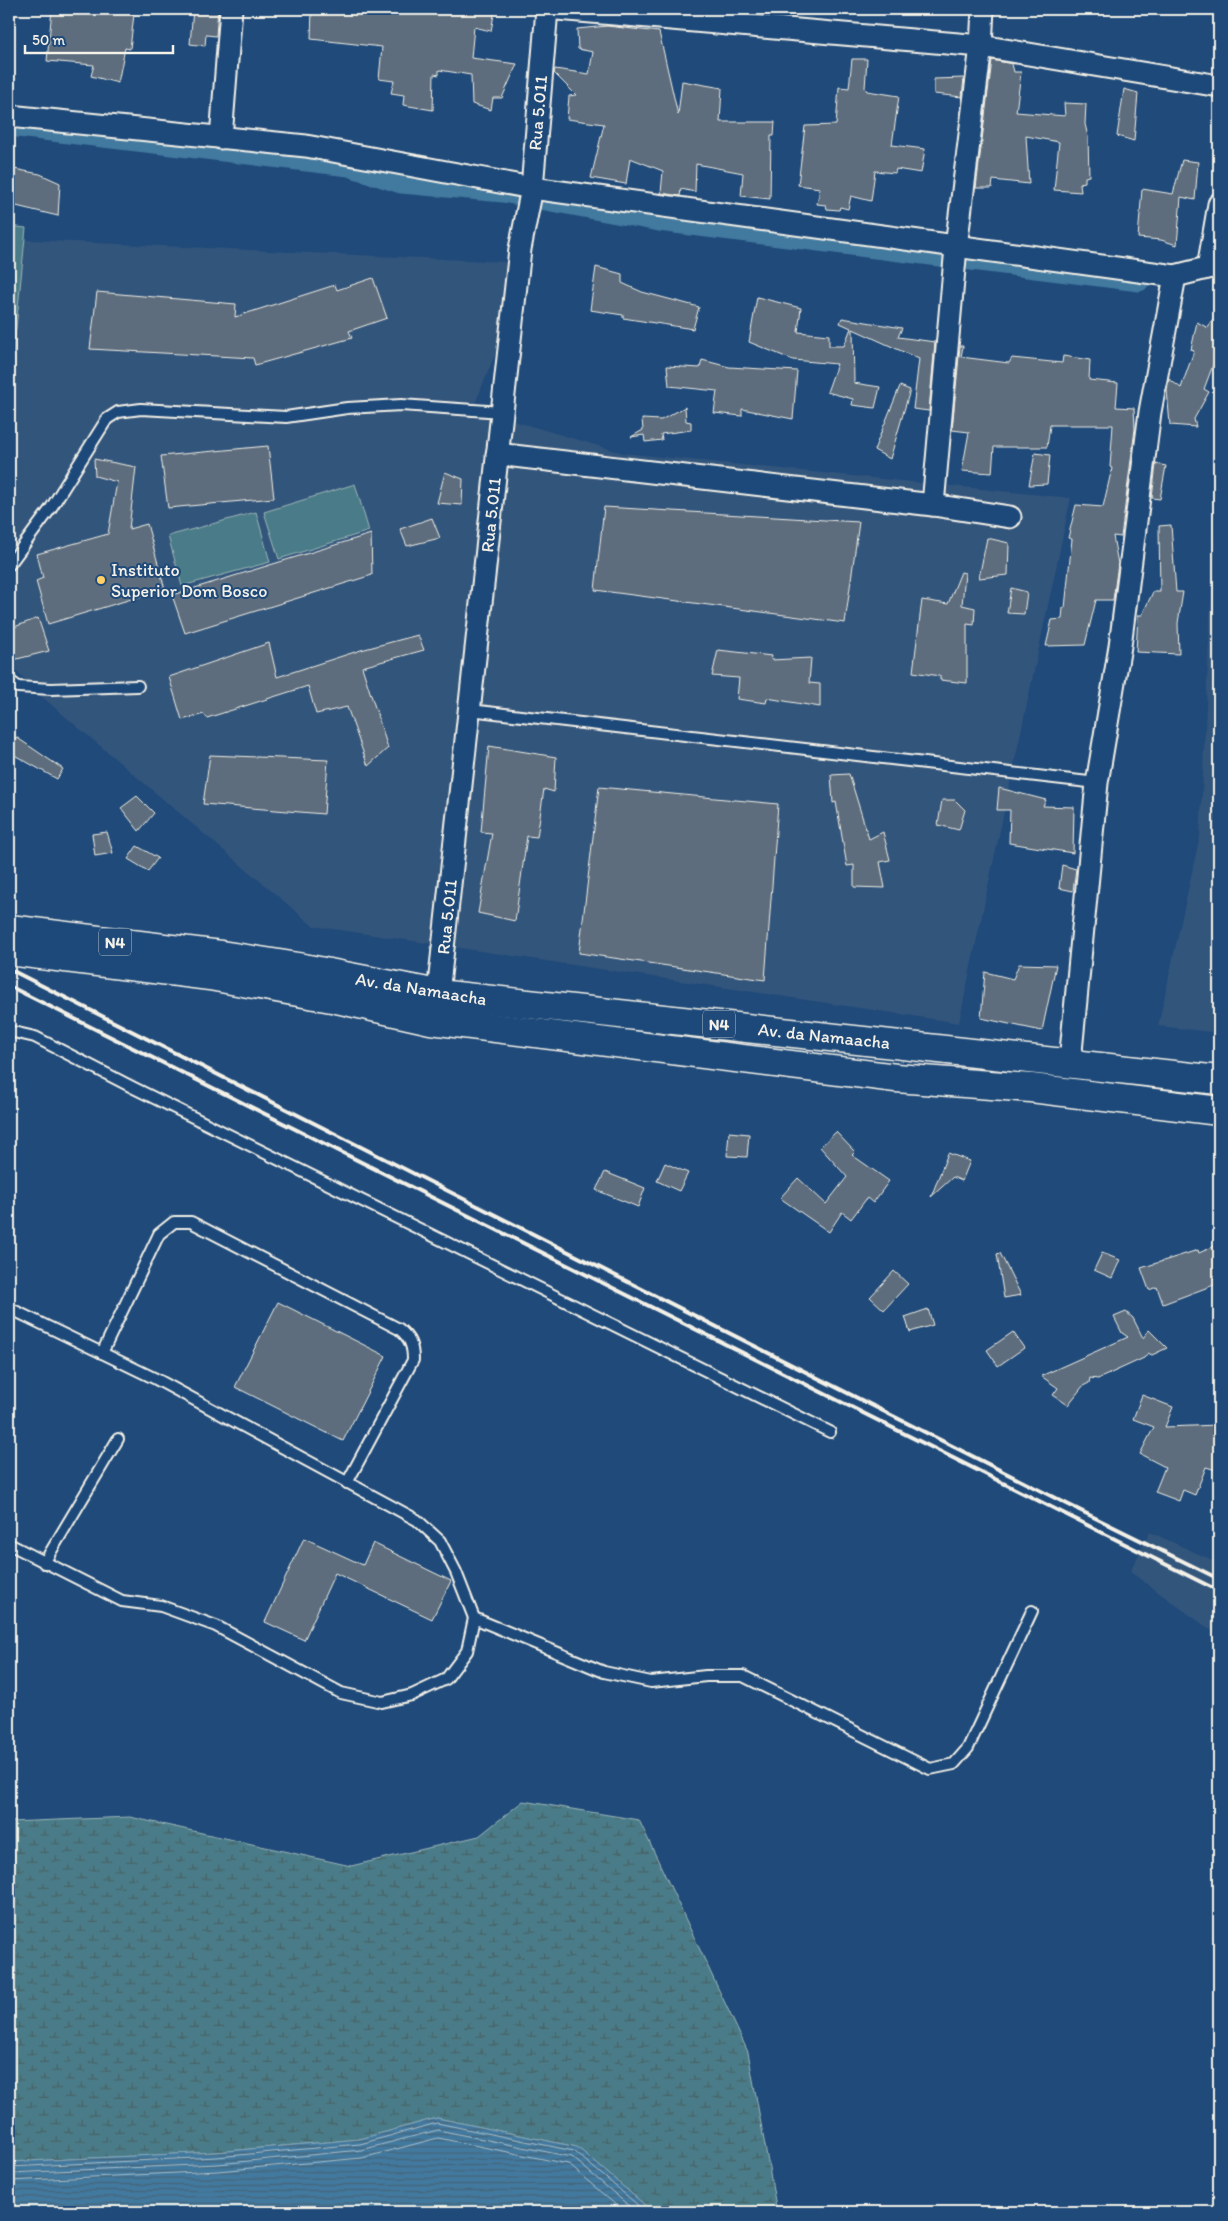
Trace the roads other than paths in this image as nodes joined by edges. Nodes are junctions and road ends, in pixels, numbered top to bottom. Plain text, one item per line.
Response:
1 (231, 9) edge
2 (547, 9) edge
3 (557, 9) edge
4 (983, 9) edge
5 (981, 46) junction
6 (1219, 86) edge
7 (9, 116) edge
8 (221, 138) junction
9 (532, 188) junction
10 (1219, 204) edge
11 (956, 247) junction
12 (1214, 266) edge
13 (1175, 276) junction
14 (502, 412) junction
15 (497, 454) junction
16 (933, 505) junction
17 (1010, 517) dead end
18 (9, 565) edge
19 (9, 680) edge
20 (138, 686) dead end
21 (470, 710) junction
22 (1097, 783) junction
23 (9, 929) edge
24 (9, 951) edge
25 (438, 994) junction
26 (431, 1020) junction
27 (9, 1031) edge
28 (1070, 1062) junction
29 (1219, 1080) edge
30 (1219, 1111) edge
31 (9, 1308) edge
32 (102, 1353) junction
33 (830, 1432) dead end
34 (118, 1439) dead end
35 (347, 1482) junction
36 (9, 1544) edge
37 (44, 1563) junction
38 (1032, 1611) dead end
39 (474, 1618) junction

1 - 8 street
2 - 9 street, Rua 5.011
3 - 5 street
4 - 5 street
5 - 6 street
5 - 11 street
7 - 8 street
8 - 9 street
9 - 11 street
9 - 14 street, Rua 5.011
10 - 12 street
11 - 13 street
11 - 16 street
12 - 13 street
13 - 22 street
14 - 15 street, Rua 5.011
14 - 18 lane
15 - 16 street
15 - 21 street, Rua 5.011
16 - 17 street
19 - 20 lane
21 - 22 lane
21 - 25 street, Rua 5.011
22 - 28 street
23 - 25 highway, Av. da Namaacha / N4
24 - 26 highway, Av. da Namaacha / N4
25 - 26 street, Rua 5.011
25 - 28 highway, Av. da Namaacha / N4
26 - 30 highway, Av. da Namaacha / N4
27 - 33 lane
28 - 29 highway, Av. da Namaacha / N4
31 - 32 lane
32 - 35 lane
32 - 35 lane
34 - 37 lane
35 - 39 lane
36 - 37 lane
37 - 39 lane
38 - 39 lane

